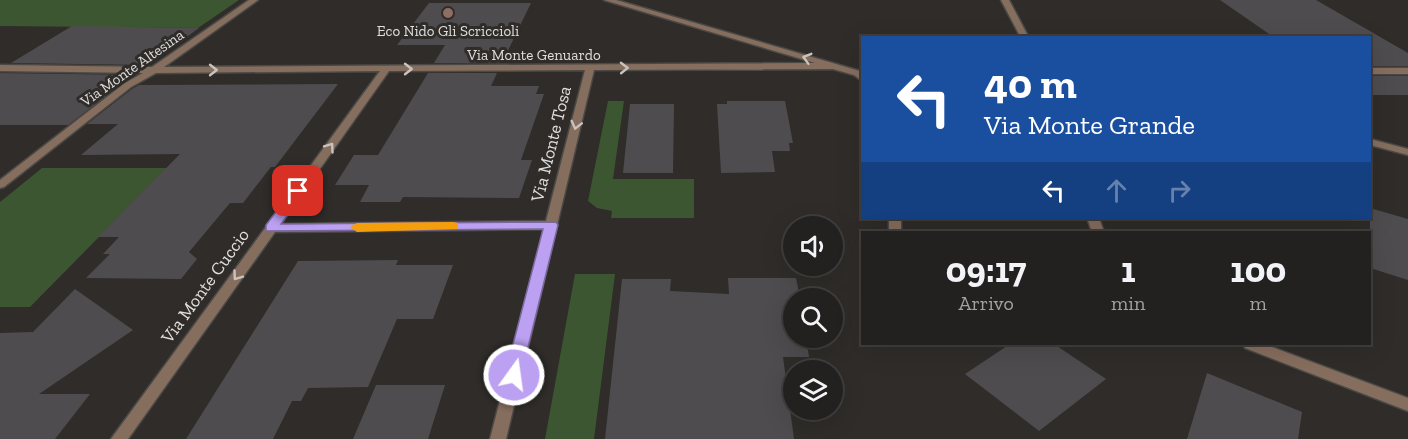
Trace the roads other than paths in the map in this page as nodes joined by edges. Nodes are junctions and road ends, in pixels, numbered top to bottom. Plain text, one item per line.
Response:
1 (254, 0) edge
2 (609, 0) edge
3 (1005, 0) edge
4 (1025, 36) edge
5 (833, 66) junction
6 (0, 68) edge
7 (590, 68) junction
8 (386, 69) junction
9 (154, 70) junction
10 (1371, 71) edge
11 (1408, 71) edge
12 (861, 77) edge
13 (1371, 142) edge
14 (1408, 152) edge
15 (0, 185) edge
16 (551, 225) junction
17 (271, 228) junction
18 (1253, 345) edge
19 (1408, 405) edge
20 (119, 439) edge
21 (498, 439) edge

1 - 9 street, Via Monte Altesina
5 -> 2 street
3 - 4 street
7 -> 5 street, Via Monte Genuardo
5 - 12 street
6 - 9 street, Via Monte Genuardo
8 -> 7 street, Via Monte Genuardo
7 -> 16 street, Via Monte Tosa
9 -> 8 street, Via Monte Genuardo
17 -> 8 street, Via Monte Cuccio
9 - 15 street, Via Monte Altesina
10 - 11 street
13 - 14 street
16 - 17 street
16 - 21 street, Via Monte Tosa
17 -> 20 street, Via Monte Cuccio
18 - 19 street

